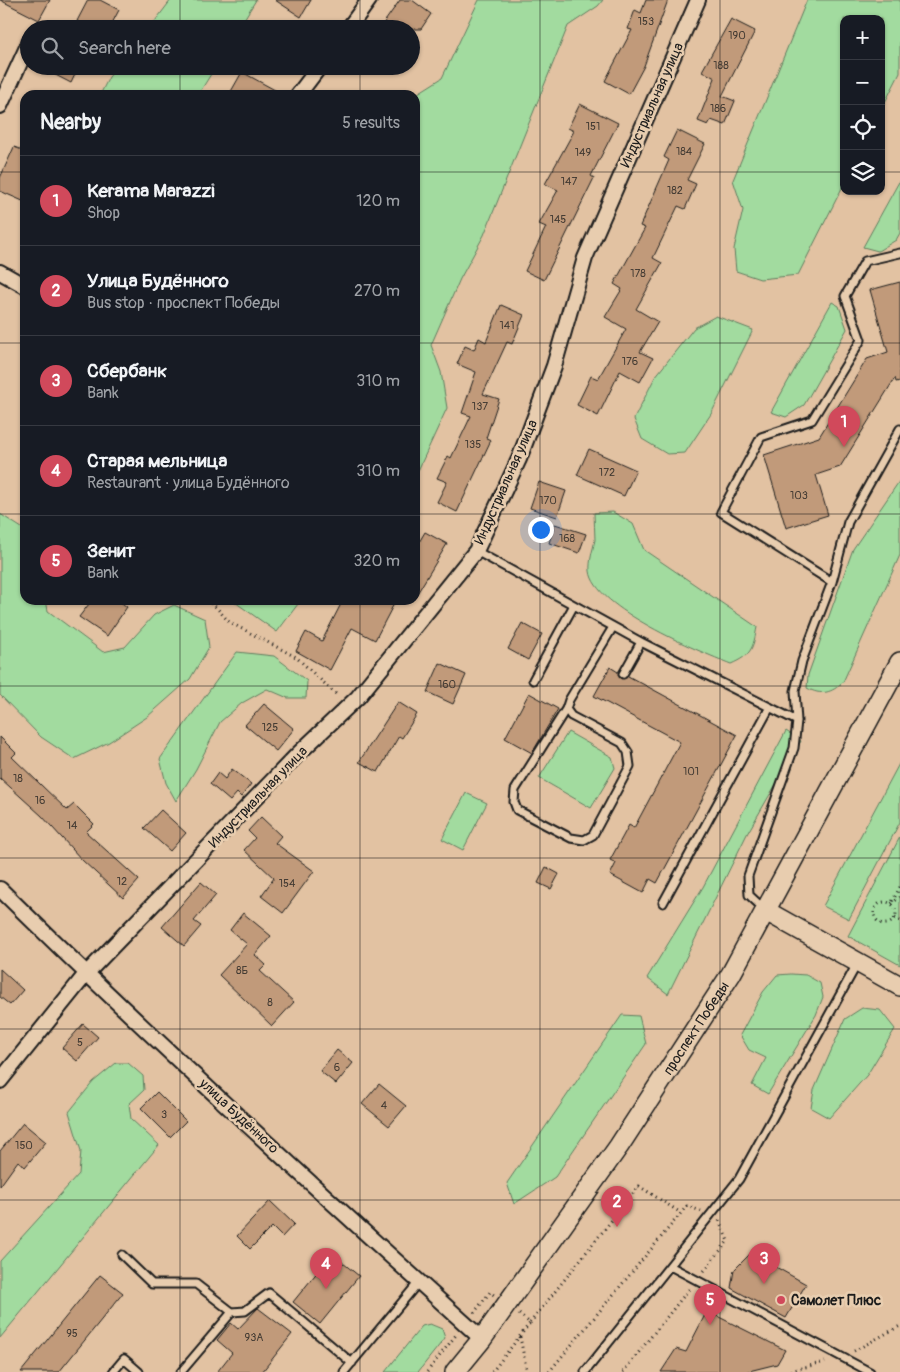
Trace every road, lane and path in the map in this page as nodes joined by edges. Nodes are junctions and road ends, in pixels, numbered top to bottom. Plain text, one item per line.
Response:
1 (369, 0) edge
2 (698, 0) edge
3 (355, 20) edge
4 (20, 63) edge
5 (313, 75) edge
6 (302, 90) edge
7 (0, 106) edge
8 (900, 253) edge
9 (0, 272) edge
10 (20, 283) edge
11 (900, 429) edge
12 (476, 551) junction
13 (832, 582) junction
14 (213, 605) edge
15 (574, 605) junction
16 (613, 627) junction
17 (641, 642) junction
18 (900, 662) edge
19 (623, 674) dead end
20 (532, 680) dead end
21 (349, 706) junction
22 (770, 707) junction
23 (566, 709) junction
24 (797, 720) junction
25 (900, 887) edge
26 (0, 889) edge
27 (900, 898) edge
28 (663, 903) dead end
29 (891, 904) junction
30 (766, 911) junction
31 (895, 918) junction
32 (900, 921) edge
33 (857, 964) junction
34 (86, 974) junction
35 (900, 986) edge
36 (0, 1081) edge
37 (681, 1213) junction
38 (711, 1215) junction
39 (719, 1220) dead end
40 (122, 1255) dead end
41 (670, 1266) junction
42 (697, 1280) junction
43 (418, 1283) junction
44 (232, 1312) junction
45 (530, 1323) dead end
46 (520, 1337) dead end
47 (482, 1339) junction
48 (352, 1363) junction
49 (494, 1369) dead end
50 (113, 1372) edge
51 (139, 1372) edge
52 (181, 1372) edge
53 (344, 1372) edge
54 (455, 1372) edge
55 (499, 1372) edge
56 (527, 1372) edge
57 (549, 1372) edge
58 (585, 1372) edge
59 (623, 1372) edge
60 (870, 1372) edge

1 - 3 street
2 - 12 street, Индустриальная улица
4 - 7 street
5 - 6 street
8 - 13 lane
9 - 10 street
11 - 13 lane
12 - 15 lane
12 - 21 street, Индустриальная улица
13 - 24 lane
14 - 21 path
15 - 16 lane
15 - 20 lane
16 - 17 lane
16 - 23 lane
17 - 19 lane
17 - 22 lane
18 - 30 main road, проспект Победы
21 - 34 street, Индустриальная улица
22 - 24 lane
22 - 28 lane
23 - 23 lane
24 - 30 lane
25 - 29 path
26 - 34 street, улица Будённого
27 - 29 path
29 - 31 path
29 - 31 path
30 - 33 main road
30 - 47 main road, проспект Победы
31 - 32 path
33 - 35 main road
33 - 38 lane
34 - 36 street, Индустриальная улица
34 - 43 street, улица Будённого
37 - 38 path
37 - 45 path
37 - 57 path
38 - 41 lane
39 - 42 path
40 - 44 lane
41 - 42 lane
41 - 58 lane
42 - 59 path
42 - 60 lane
43 - 47 street, улица Будённого
43 - 48 lane
44 - 48 lane
44 - 52 lane
46 - 56 path
47 - 54 main road, проспект Победы
48 - 53 lane
49 - 55 path
50 - 51 lane

